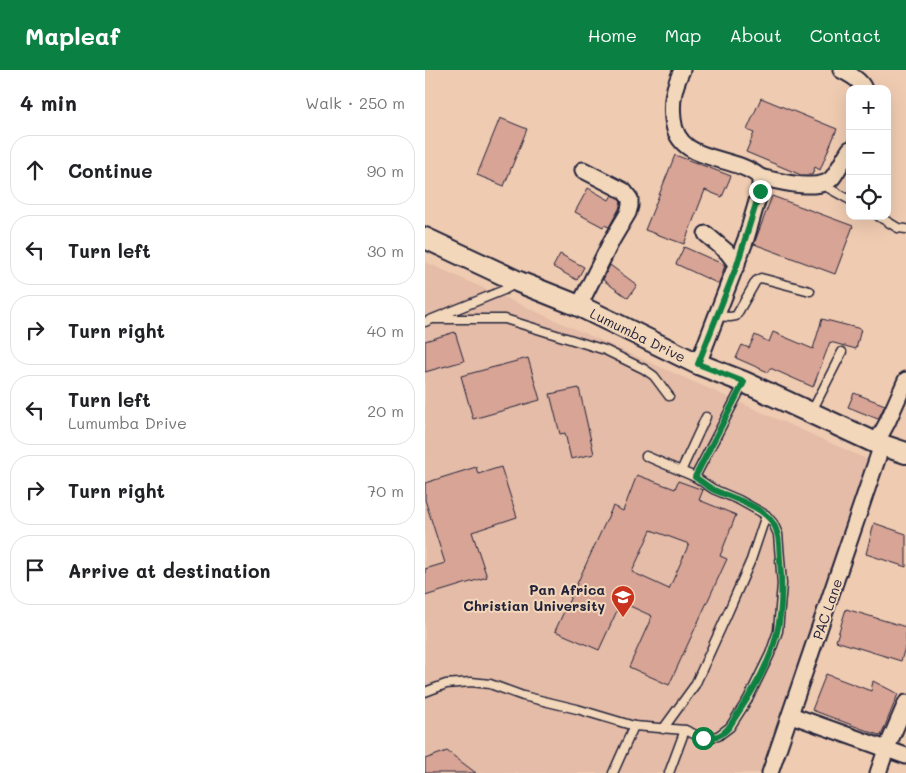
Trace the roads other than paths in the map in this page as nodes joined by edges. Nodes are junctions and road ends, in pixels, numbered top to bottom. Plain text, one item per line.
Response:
1 (682, 70) edge
2 (841, 70) edge
3 (863, 85) edge
4 (846, 155) edge
5 (583, 170) dead end
6 (760, 178) junction
7 (823, 184) junction
8 (846, 198) edge
9 (885, 220) edge
10 (906, 229) edge
11 (706, 234) dead end
12 (425, 238) edge
13 (737, 265) junction
14 (519, 282) junction
15 (810, 291) dead end
16 (579, 306) junction
17 (717, 316) junction
18 (435, 319) junction
19 (425, 322) edge
20 (842, 352) dead end
21 (698, 364) junction
22 (906, 380) edge
23 (744, 382) junction
24 (669, 396) dead end
25 (811, 413) junction
26 (706, 417) dead end
27 (879, 444) junction
28 (906, 453) edge
29 (646, 456) dead end
30 (681, 471) junction
31 (695, 477) junction
32 (766, 515) junction
33 (425, 692) edge
34 (906, 703) edge
35 (791, 715) junction
36 (634, 726) junction
37 (663, 729) junction
38 (685, 730) junction
39 (885, 750) junction
40 (906, 756) edge
41 (613, 773) edge
42 (669, 773) edge
43 (770, 773) edge
44 (878, 773) edge

1 - 6 street
2 - 3 street
4 - 7 street
5 - 16 street
6 - 7 street
6 - 13 street
7 - 8 lane
9 - 10 lane
11 - 13 street
12 - 14 street, Lumumba Drive
13 - 17 street
14 - 16 street, Lumumba Drive
14 - 18 lane
15 - 17 lane
16 - 21 street, Lumumba Drive
17 - 21 street
18 - 19 lane
18 - 24 lane
20 - 25 lane
21 - 23 street, Lumumba Drive
22 - 27 street, PAC Lane
23 - 25 street, Lumumba Drive
23 - 31 lane
25 - 27 street, Lumumba Drive
26 - 30 lane
27 - 28 street, Lumumba Drive
27 - 35 street, PAC Lane
29 - 30 lane
30 - 31 lane
31 - 32 lane
32 - 37 lane
32 - 38 lane
33 - 36 lane
34 - 39 street
35 - 39 street
35 - 43 street, PAC Lane
36 - 37 lane
36 - 41 lane
37 - 38 lane
38 - 42 lane
39 - 40 street
39 - 44 street

